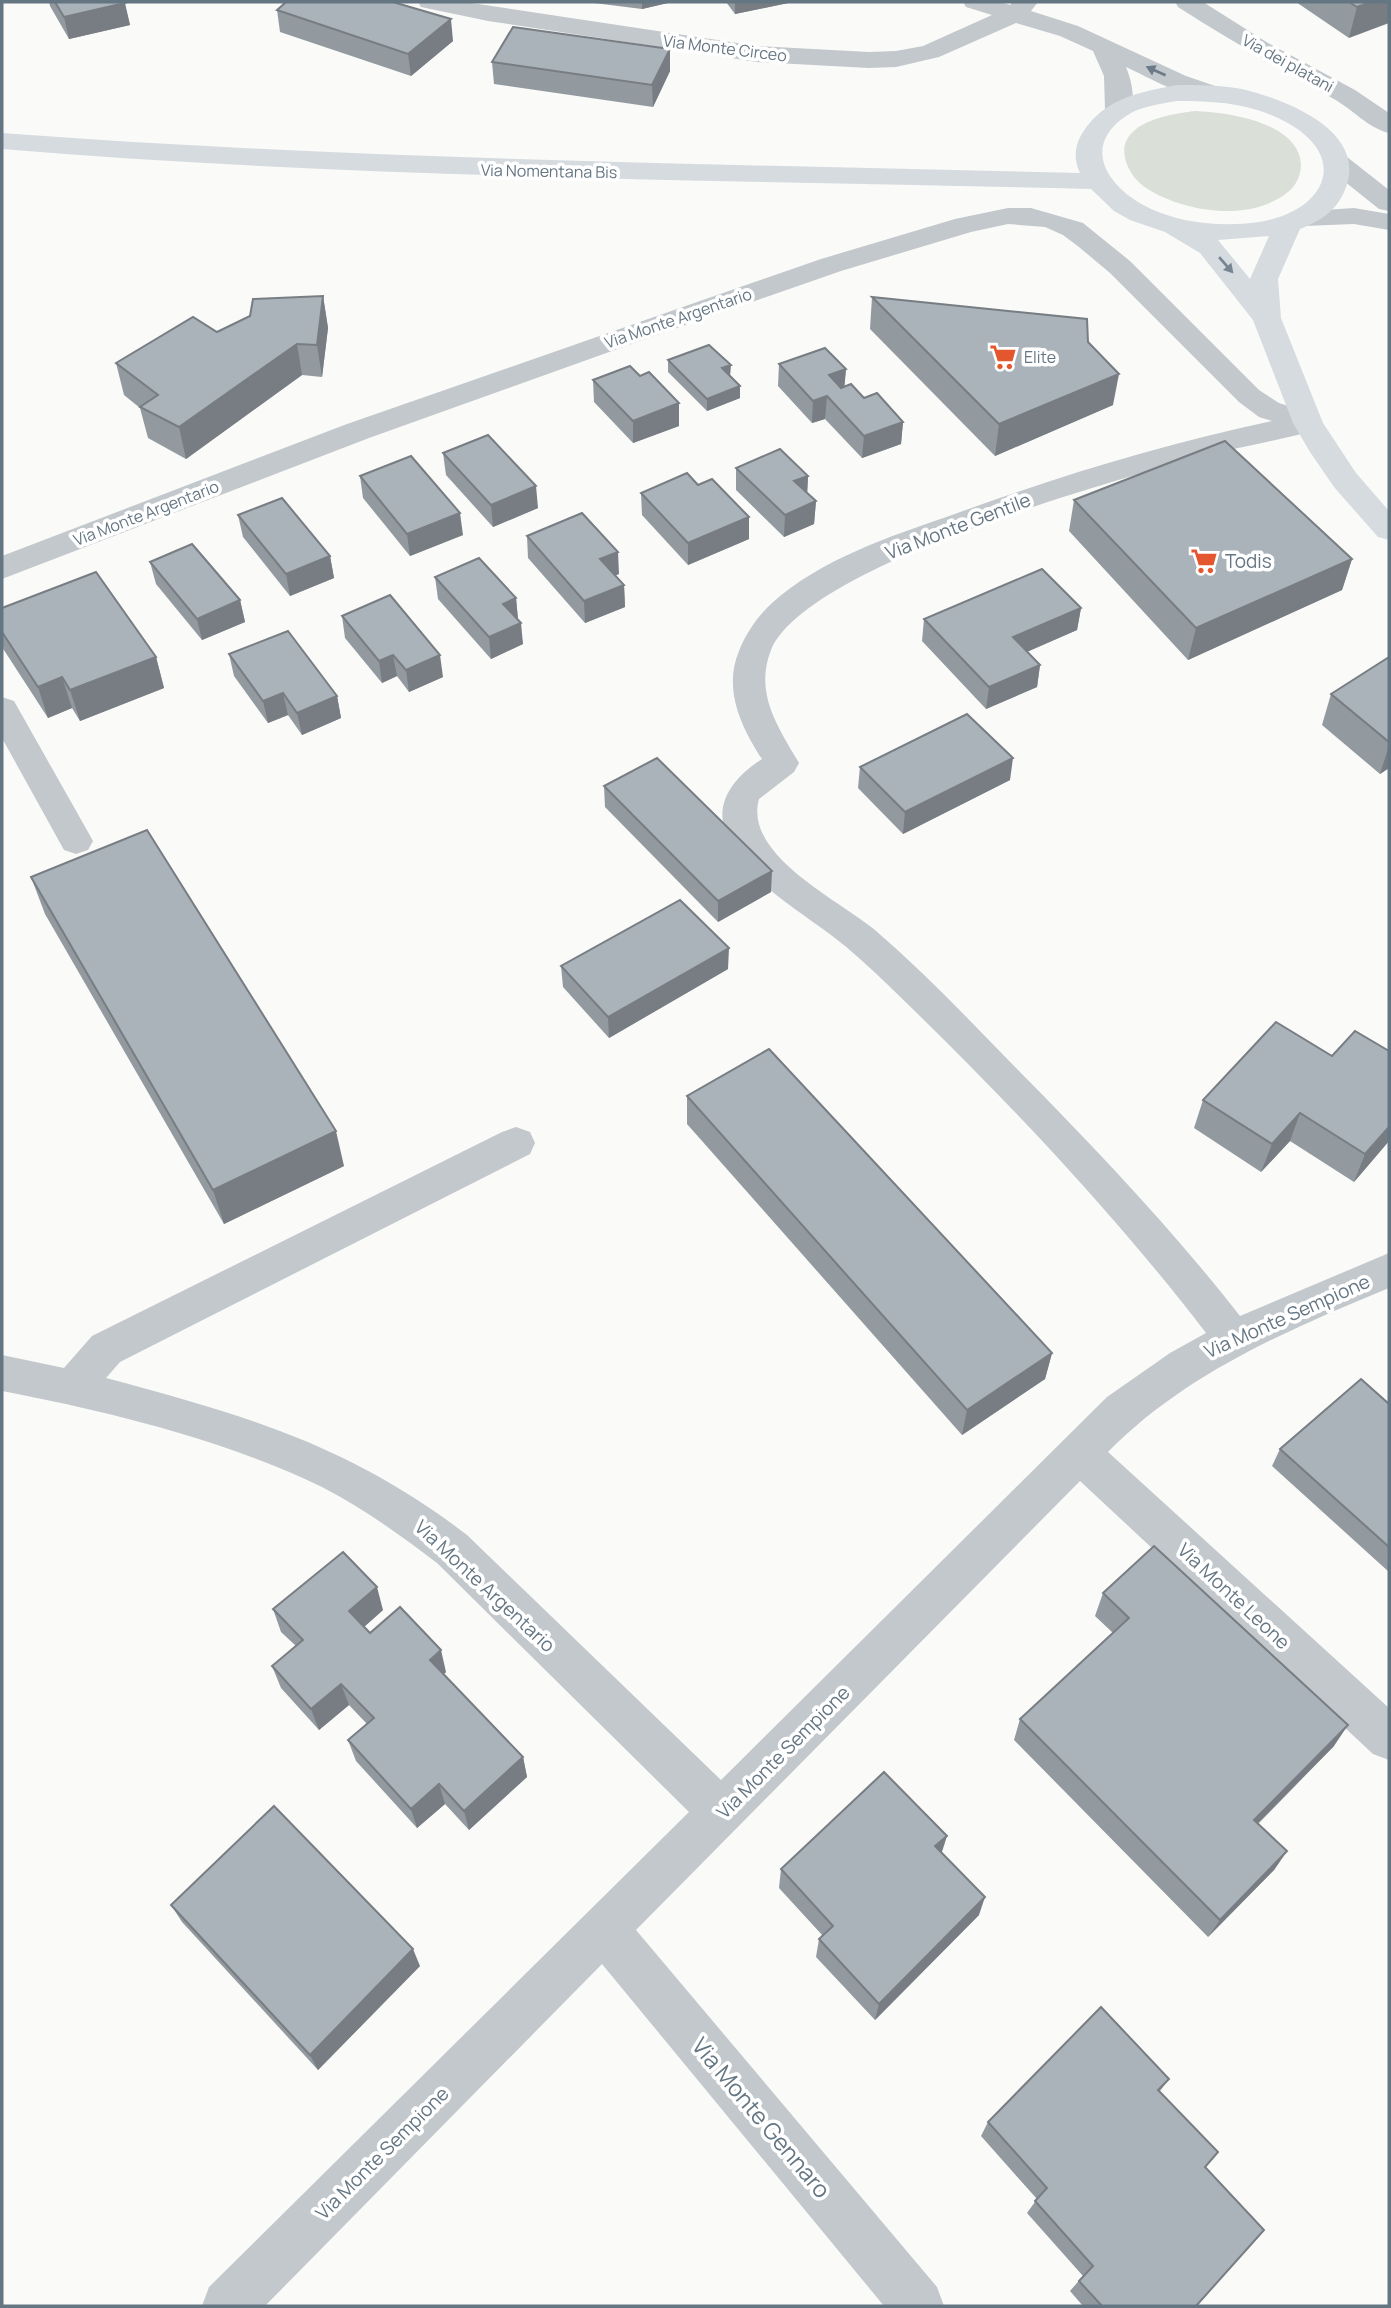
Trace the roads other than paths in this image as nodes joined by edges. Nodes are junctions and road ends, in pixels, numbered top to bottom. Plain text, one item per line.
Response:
1 (430, 2) edge
2 (975, 2) edge
3 (1187, 2) edge
4 (1021, 8) edge
5 (1102, 46) junction
6 (1212, 93) junction
7 (1118, 110) junction
8 (1389, 125) edge
9 (2, 141) edge
10 (1338, 163) junction
11 (1097, 181) junction
12 (1389, 203) edge
13 (1296, 221) junction
14 (1389, 222) edge
15 (1172, 226) junction
16 (1267, 318) junction
17 (1308, 423) junction
18 (1389, 530) edge
19 (2, 568) edge
20 (2, 709) edge
21 (76, 841) dead end
22 (516, 1143) dead end
23 (1389, 1270) edge
24 (1233, 1336) junction
25 (2, 1373) edge
26 (72, 1388) junction
27 (1079, 1453) junction
28 (1389, 1738) edge
29 (722, 1813) junction
30 (605, 1930) junction
31 (228, 2306) edge
32 (918, 2306) edge

1 - 4 street, Via Monte Circeo
2 - 4 street
3 - 8 street, Via dei platani
4 - 5 street
6 -> 5 street
5 - 7 street
6 - 7 main road
6 - 10 main road
7 - 11 main road
9 - 11 main road, Via Nomentana Bis
10 - 12 street
10 - 13 main road
11 - 15 main road
13 - 14 street
13 - 15 main road
13 - 16 main road
15 -> 16 main road
16 - 17 main road
17 - 18 main road
17 - 19 street, Via Monte Argentario
17 - 24 street, Via Monte Gentile
20 - 21 street
22 - 26 street
23 - 24 street, Via Monte Sempione
24 - 27 street, Via Monte Sempione
25 - 26 street, Via Monte Argentario
26 - 29 street, Via Monte Argentario
27 - 28 street, Via Monte Leone
27 - 29 street, Via Monte Sempione
29 - 30 street, Via Monte Sempione
30 - 31 street, Via Monte Sempione
30 - 32 street, Via Monte Gennaro

